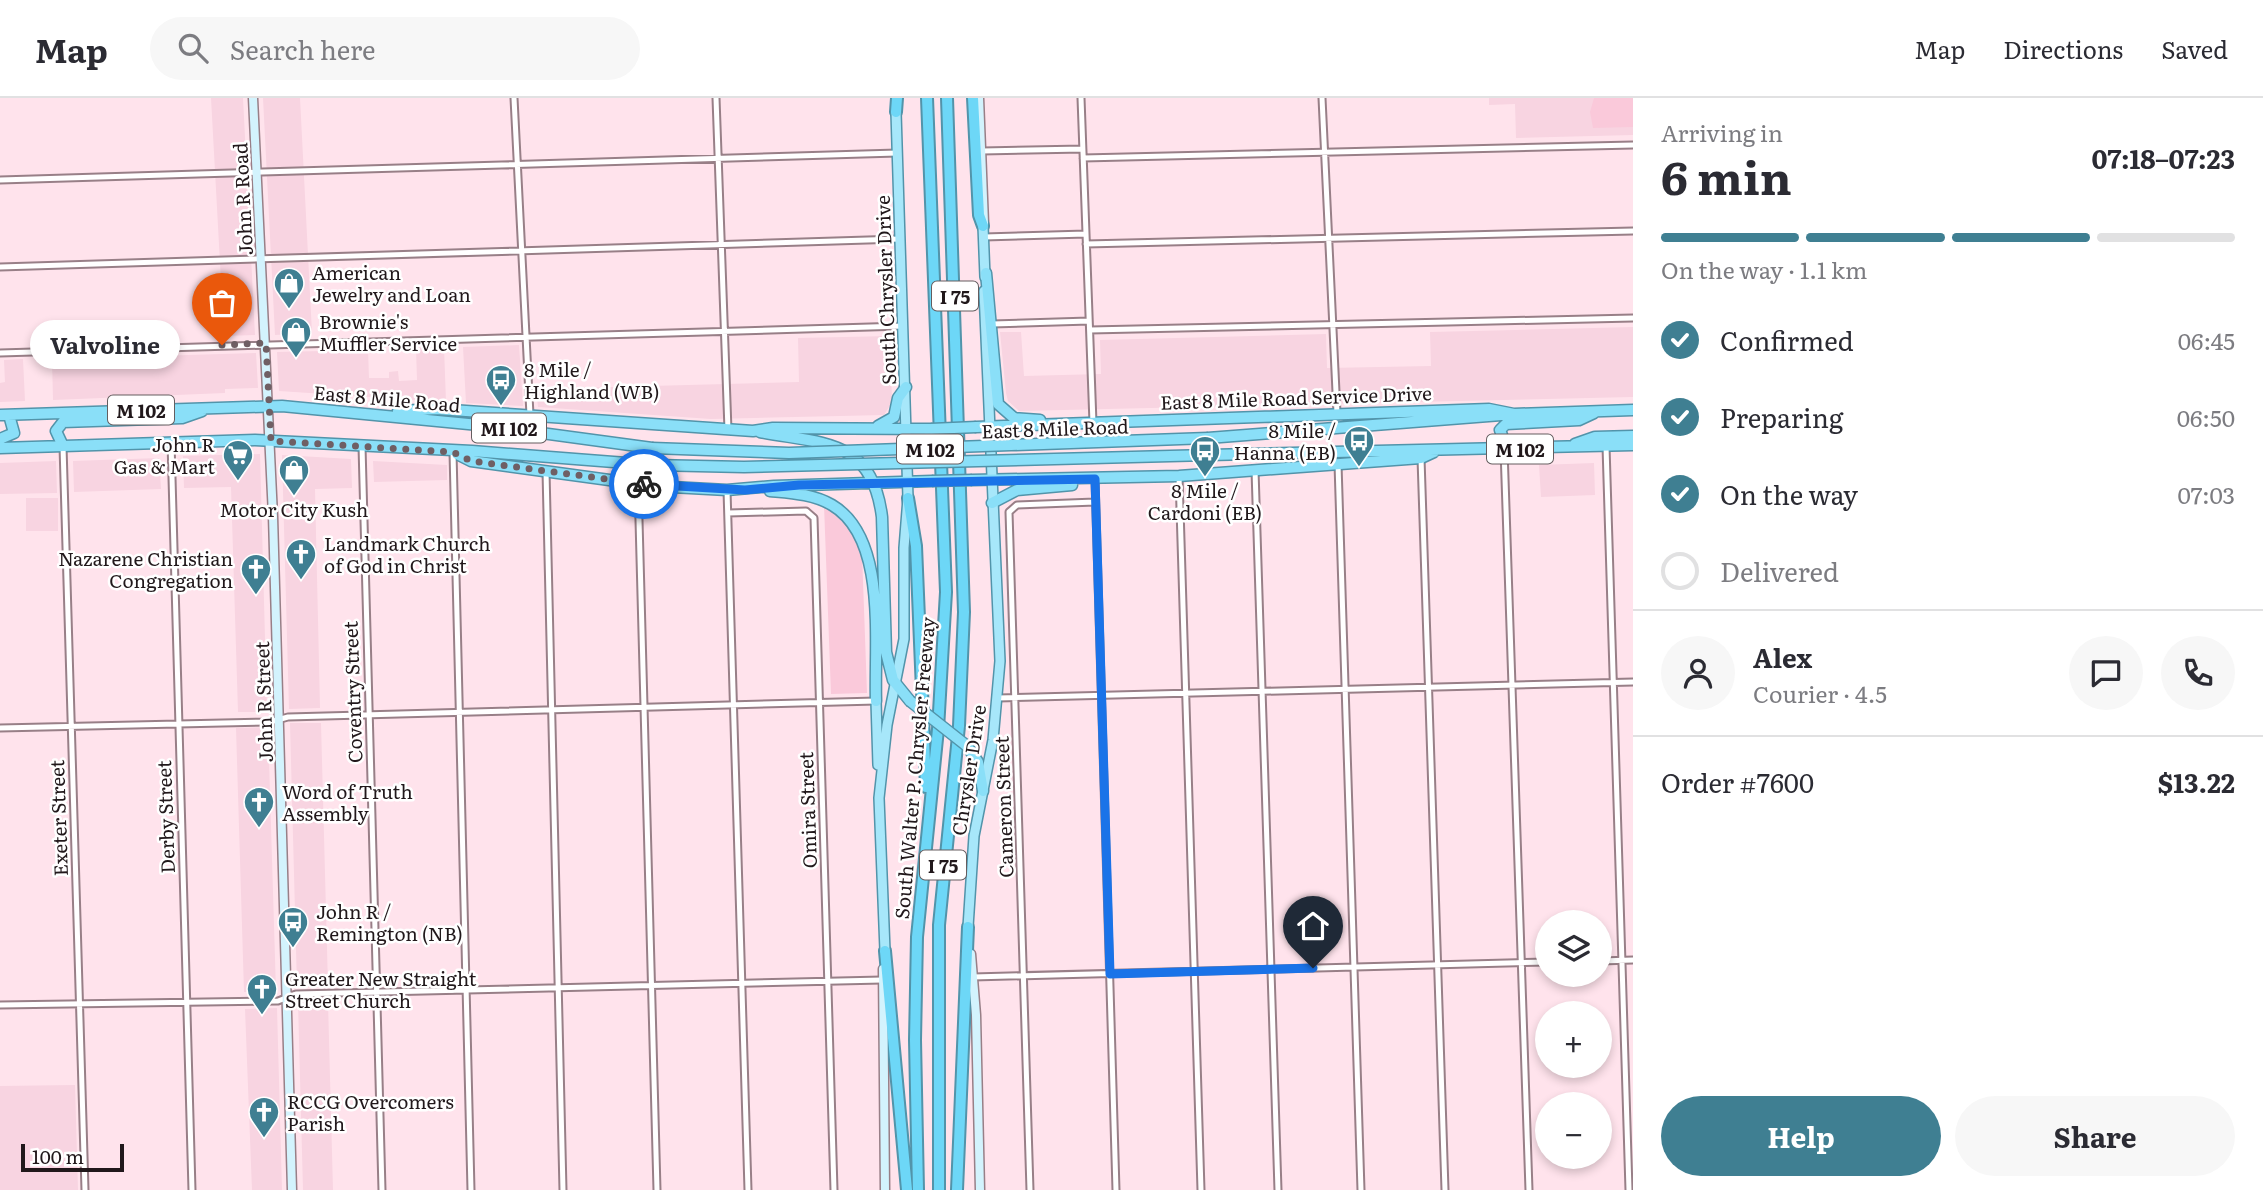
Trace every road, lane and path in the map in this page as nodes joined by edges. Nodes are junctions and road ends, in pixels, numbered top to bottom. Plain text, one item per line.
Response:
1 (253, 98) edge
2 (514, 98) edge
3 (716, 98) edge
4 (895, 98) edge
5 (928, 98) edge
6 (947, 98) edge
7 (973, 98) edge
8 (979, 98) edge
9 (1081, 98) edge
10 (1322, 98) edge
11 (896, 112) joint
12 (1633, 145) edge
13 (1083, 149) junction
14 (982, 151) junction
15 (1325, 152) junction
16 (897, 153) junction
17 (718, 158) junction
18 (1083, 158) junction
19 (517, 164) junction
20 (257, 172) junction
21 (0, 180) edge
22 (1633, 231) edge
23 (984, 232) junction
24 (1086, 234) junction
25 (1329, 238) junction
26 (900, 239) junction
27 (722, 244) junction
28 (1086, 244) junction
29 (522, 250) junction
30 (261, 257) junction
31 (0, 267) edge
32 (986, 273) joint
33 (1633, 318) edge
34 (1089, 320) junction
35 (1333, 324) junction
36 (903, 326) junction
37 (990, 328) junction
38 (725, 330) junction
39 (1090, 330) junction
40 (526, 336) junction
41 (266, 343) junction
42 (0, 353) edge
43 (906, 387) junction
44 (269, 406) junction
45 (213, 408) junction
46 (1633, 410) edge
47 (1601, 411) junction
48 (366, 412) junction
49 (1337, 413) junction
50 (1514, 414) junction
51 (5, 415) edge
52 (530, 415) junction
53 (1093, 423) junction
54 (270, 424) joint
55 (1069, 425) junction
56 (988, 427) junction
57 (874, 428) junction
58 (908, 428) junction
59 (728, 430) junction
60 (753, 431) junction
61 (1633, 436) edge
62 (0, 439) edge
63 (271, 441) junction
64 (171, 442) junction
65 (1633, 445) edge
66 (63, 446) junction
67 (362, 446) junction
68 (1605, 446) junction
69 (1568, 447) junction
70 (0, 448) edge
71 (652, 448) joint
72 (1506, 449) junction
73 (453, 452) junction
74 (1434, 452) junction
75 (1421, 458) junction
76 (1338, 464) junction
77 (652, 465) joint
78 (1255, 470) junction
79 (545, 471) junction
80 (1179, 476) junction
81 (1095, 479) junction
82 (991, 481) junction
83 (638, 482) junction
84 (908, 482) junction
85 (872, 483) junction
86 (727, 490) junction
87 (748, 490) junction
88 (908, 498) junction
89 (1096, 502) junction
90 (992, 503) junction
91 (728, 513) junction
92 (1612, 682) junction
93 (1633, 682) edge
94 (896, 684) junction
95 (1513, 684) junction
96 (1427, 687) junction
97 (1346, 689) junction
98 (1263, 691) junction
99 (1186, 692) junction
100 (1101, 695) junction
101 (998, 698) junction
102 (1015, 698) junction
103 (876, 701) junction
104 (820, 702) junction
105 (734, 704) junction
106 (643, 707) junction
107 (551, 709) junction
108 (459, 712) junction
109 (368, 715) junction
110 (279, 719) junction
111 (178, 724) junction
112 (71, 727) junction
113 (0, 728) edge
114 (983, 791) junction
115 (878, 798) junction
116 (928, 811) junction
117 (968, 927) junction
118 (885, 951) junction
119 (1633, 960) edge
120 (1612, 961) edge
121 (1622, 961) junction
122 (1522, 962) junction
123 (1535, 962) edge
124 (1438, 965) junction
125 (1354, 967) junction
126 (1271, 969) junction
127 (1194, 971) junction
128 (1110, 974) junction
129 (1025, 976) junction
130 (973, 977) junction
131 (882, 980) junction
132 (828, 981) junction
133 (742, 983) junction
134 (652, 985) junction
135 (558, 987) junction
136 (466, 990) junction
137 (376, 993) junction
138 (286, 998) junction
139 (187, 1002) junction
140 (80, 1003) junction
141 (0, 1005) edge
142 (85, 1190) edge
143 (192, 1190) edge
144 (292, 1190) edge
145 (382, 1190) edge
146 (471, 1190) edge
147 (563, 1190) edge
148 (657, 1190) edge
149 (748, 1190) edge
150 (834, 1190) edge
151 (885, 1190) edge
152 (907, 1190) edge
153 (918, 1190) edge
154 (939, 1190) edge
155 (957, 1190) edge
156 (980, 1190) edge
157 (1030, 1190) edge
158 (1116, 1190) edge
159 (1201, 1190) edge
160 (1278, 1190) edge
161 (1361, 1190) edge
162 (1444, 1190) edge
163 (1529, 1190) edge
164 (1629, 1190) edge

1 - 20 main road, John R Road
2 - 19 street
3 - 17 street
4 - 11 highway
5 - 116 highway, South Walter P. Chrysler Freeway / I 75
6 - 154 highway, I 75
7 - 23 highway
8 - 14 main road
9 - 13 street
10 - 15 street
11 - 16 main road, South Chrysler Drive
12 - 15 street
13 - 14 street
13 - 18 street
14 - 23 main road
15 - 18 street
15 - 25 street
16 - 17 street
16 - 26 main road, South Chrysler Drive
17 - 19 street
17 - 27 street
18 - 24 street
19 - 20 street
19 - 29 street
20 - 21 street
20 - 30 main road, John R Road
22 - 25 street
23 - 24 street
23 - 32 main road
24 - 28 street
25 - 28 street
25 - 35 street
26 - 27 street
26 - 36 main road, South Chrysler Drive
27 - 29 street
27 - 38 street
28 - 34 street
29 - 30 street
29 - 40 street
30 - 31 street
30 - 41 main road, John R Road
32 - 37 highway
33 - 35 street
34 - 37 street
34 - 39 street
35 - 39 street
35 - 49 street
36 - 38 street
36 - 43 main road, South Chrysler Drive
37 - 55 highway
37 - 56 main road, Chrysler Drive
38 - 40 street
38 - 59 street
39 - 53 street
40 - 41 street
40 - 52 street
41 - 42 street
41 - 44 main road, John R Road
43 - 57 highway
43 - 58 main road, South Chrysler Drive
44 - 45 highway, M 102
44 - 48 highway, East 8 Mile Road / M 102
44 - 54 main road, John R Road
45 - 51 highway, M 102
45 - 66 highway
46 - 47 highway, East 8 Mile Road / M 102
47 - 50 highway, East 8 Mile Road / M 102
47 - 72 highway
48 - 52 highway, East 8 Mile Road Service Drive
48 - 71 highway, East 8 Mile Road / MI 102
49 - 50 highway, East 8 Mile Road Service Drive
49 - 53 highway, East 8 Mile Road Service Drive
50 - 71 highway, East 8 Mile Road / M 102, bridge
51 - 62 highway
52 - 59 highway, East 8 Mile Road Service Drive
53 - 55 highway, East 8 Mile Road Service Drive
54 - 63 main road, John R Street
55 - 56 highway, East 8 Mile Road Service Drive
56 - 58 highway, East 8 Mile Road Service Drive, bridge
56 - 82 main road, Chrysler Drive
57 - 58 highway, East 8 Mile Road Service Drive
57 - 60 highway, East 8 Mile Road Service Drive
58 - 84 main road, South Chrysler Drive
59 - 60 highway, East 8 Mile Road Service Drive
60 - 85 highway
61 - 69 highway
63 - 64 highway, M 102
63 - 67 highway, M 102
63 - 110 main road, John R Street
64 - 66 highway, M 102
64 - 111 street, Derby Street
65 - 68 highway, East 8 Mile Road / M 102
66 - 70 highway, M 102
66 - 112 street, Exeter Street
67 - 73 highway, M 102
67 - 109 street, Coventry Street
68 - 69 highway, East 8 Mile Road / M 102
68 - 92 street
69 - 72 highway, East 8 Mile Road / M 102
72 - 74 highway, East 8 Mile Road / M 102
72 - 95 street
73 - 77 highway, MI 102
73 - 79 highway
73 - 108 street
74 - 75 highway, East 8 Mile Road
74 - 77 highway, East 8 Mile Road / M 102, bridge
75 - 76 highway, East 8 Mile Road
75 - 96 street
76 - 78 highway, East 8 Mile Road
76 - 97 street
78 - 80 highway, East 8 Mile Road
78 - 98 street
79 - 83 highway
79 - 107 street
80 - 81 highway, East 8 Mile Road
80 - 99 street
81 - 82 highway, East 8 Mile Road
81 - 89 street
81 - 90 highway
82 - 84 highway, East 8 Mile Road, bridge
82 - 90 main road, Chrysler Drive
83 - 86 highway
83 - 106 street
84 - 85 highway
84 - 88 main road
85 - 87 highway
85 - 94 highway
86 - 87 highway
86 - 91 street
87 - 103 highway
88 - 94 main road
88 - 116 highway
89 - 100 street
89 - 102 street, Cameron Street
90 - 101 main road, Chrysler Drive
91 - 104 street, Omira Street
91 - 105 street
92 - 93 street
92 - 95 street
92 - 121 street
94 - 114 highway, bridge
94 - 115 main road
95 - 96 street
95 - 122 street
96 - 97 street
96 - 124 street
97 - 98 street
97 - 125 street
98 - 99 street
98 - 126 street
99 - 100 street
99 - 127 street
100 - 102 street
100 - 128 street
101 - 102 street
101 - 114 main road, Chrysler Drive
102 - 129 street, Cameron Street
103 - 104 street
103 - 115 main road
104 - 105 street
104 - 132 street, Omira Street
105 - 106 street
105 - 133 street
106 - 107 street
106 - 134 street
107 - 108 street
107 - 135 street
108 - 109 street
108 - 136 street
109 - 110 street
109 - 137 street, Coventry Street
110 - 111 street
110 - 138 main road, John R Street
111 - 112 street
111 - 139 street, Derby Street
112 - 113 street
112 - 140 street, Exeter Street
114 - 117 main road, Chrysler Drive
115 - 118 main road
116 - 153 highway, South Walter P. Chrysler Freeway / I 75
117 - 130 main road, Chrysler Drive
117 - 155 highway
118 - 131 main road
118 - 152 highway
119 - 121 street
120 - 121 street
121 - 164 street
122 - 123 street
122 - 124 street
122 - 163 street
124 - 125 street
124 - 162 street
125 - 126 street
125 - 161 street
126 - 127 street
126 - 160 street
127 - 128 street
127 - 159 street
128 - 129 street
128 - 158 street
129 - 130 street
129 - 157 street, Cameron Street
130 - 156 main road, Chrysler Drive
131 - 132 street
131 - 151 main road
132 - 133 street
132 - 150 street, Omira Street
133 - 134 street
133 - 149 street
134 - 135 street
134 - 148 street
135 - 136 street
135 - 147 street
136 - 137 street
136 - 146 street
137 - 138 street
137 - 145 street, Coventry Street
138 - 139 street
138 - 144 main road, John R Street
139 - 140 street
139 - 143 street, Derby Street
140 - 141 street
140 - 142 street, Exeter Street

